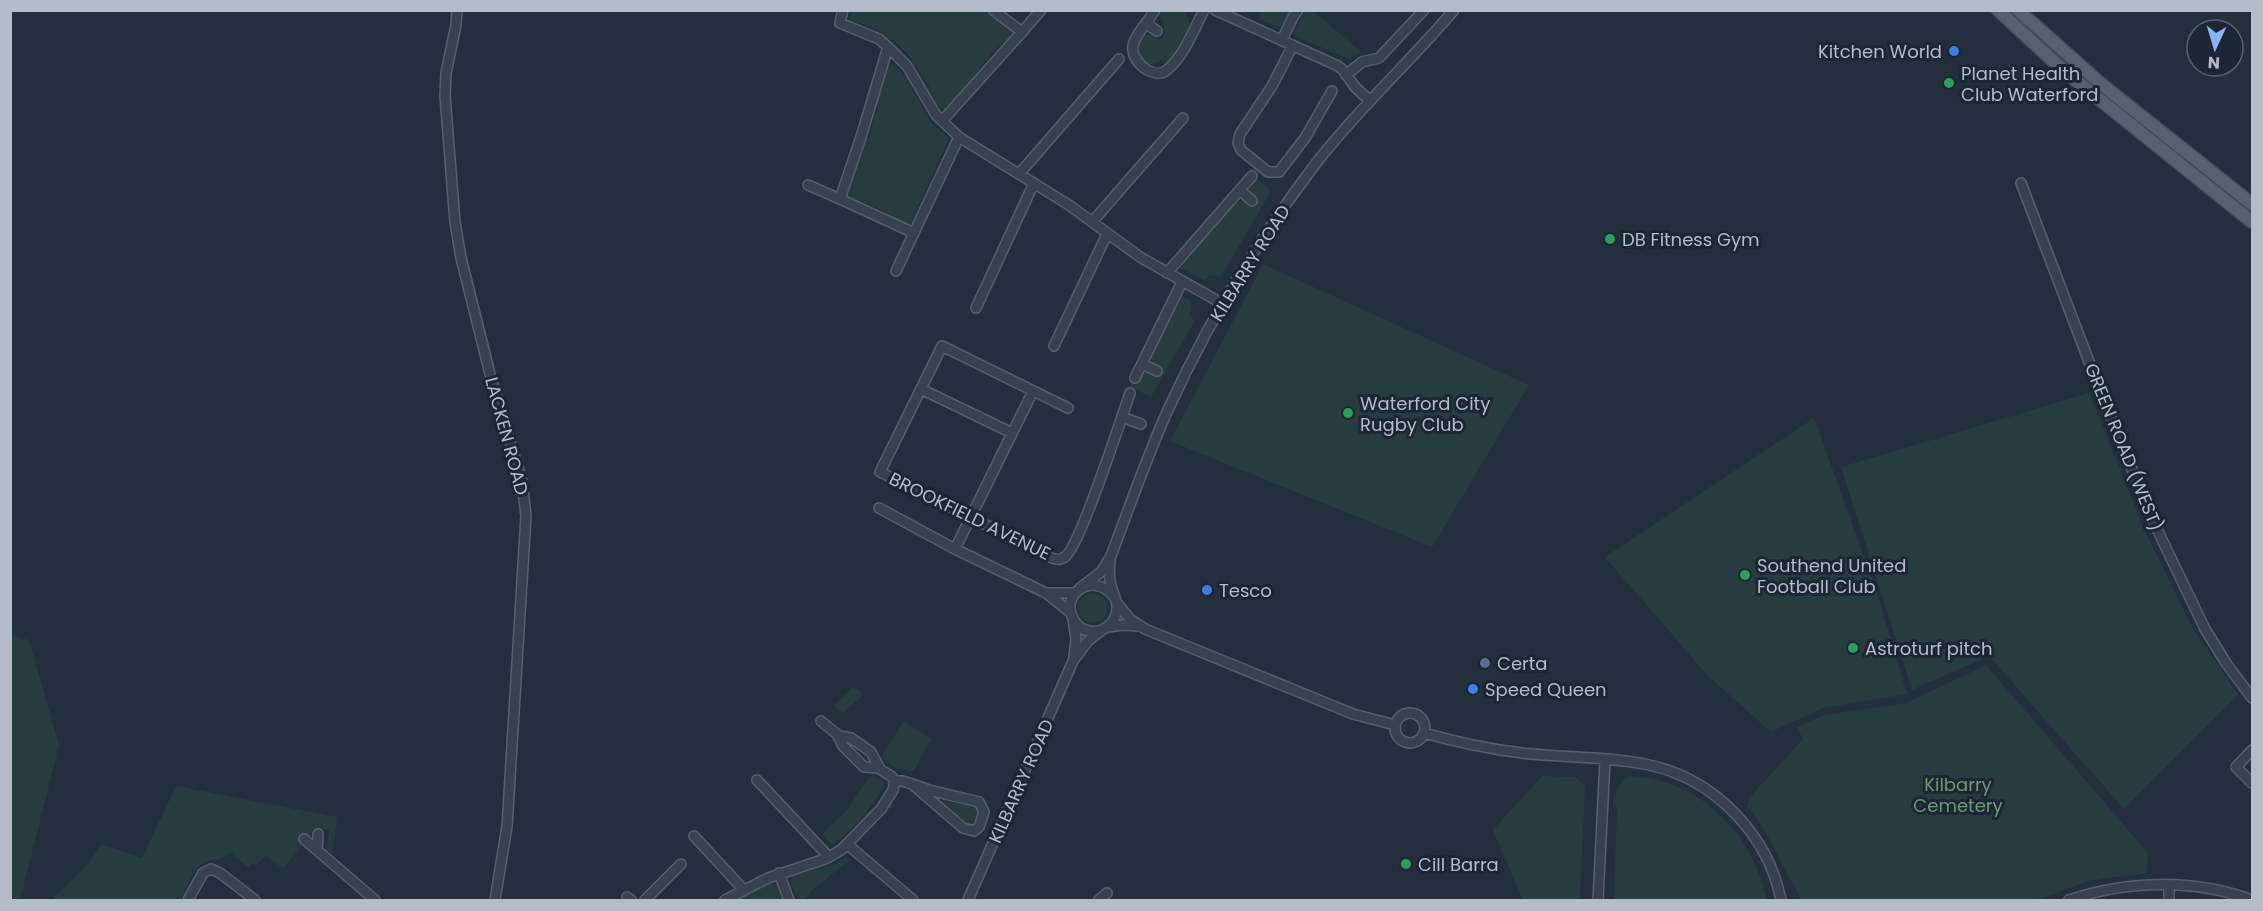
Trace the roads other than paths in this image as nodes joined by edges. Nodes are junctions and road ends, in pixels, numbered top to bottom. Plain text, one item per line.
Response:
1 (457, 10) edge
2 (843, 10) edge
3 (993, 10) edge
4 (1041, 10) edge
5 (1155, 10) edge
6 (1204, 10) edge
7 (1215, 10) edge
8 (1298, 10) edge
9 (1424, 10) edge
10 (1455, 10) edge
11 (1998, 10) edge
12 (2018, 10) edge
13 (1147, 24) junction
14 (1158, 31) dead end
15 (1022, 32) junction
16 (1282, 40) junction
17 (1293, 45) junction
18 (888, 46) junction
19 (1119, 59) dead end
20 (1346, 75) junction
21 (1332, 91) dead end
22 (1369, 100) junction
23 (1183, 118) dead end
24 (942, 122) junction
25 (959, 137) junction
26 (1019, 174) junction
27 (1252, 176) dead end
28 (1034, 183) junction
29 (2021, 183) dead end
30 (808, 185) dead end
31 (1240, 190) junction
32 (840, 199) junction
33 (1252, 201) dead end
34 (2253, 204) edge
35 (1092, 222) junction
36 (2253, 222) edge
37 (914, 233) junction
38 (1107, 234) junction
39 (896, 271) dead end
40 (1167, 273) junction
41 (1182, 282) junction
42 (1223, 304) junction
43 (976, 308) dead end
44 (1054, 346) dead end
45 (1142, 364) junction
46 (1157, 371) dead end
47 (1135, 378) dead end
48 (921, 389) junction
49 (1033, 391) junction
50 (1130, 393) dead end
51 (1068, 408) dead end
52 (1122, 417) junction
53 (1141, 424) dead end
54 (1012, 434) junction
55 (879, 508) dead end
56 (971, 519) junction
57 (955, 549) junction
58 (1111, 556) junction
59 (1078, 591) junction
60 (1046, 593) junction
61 (1115, 600) junction
62 (1071, 615) junction
63 (1105, 628) junction
64 (1145, 628) junction
65 (1073, 661) junction
66 (2253, 698) edge
67 (821, 721) dead end
68 (1395, 726) junction
69 (1424, 733) junction
70 (837, 734) junction
71 (2253, 750) edge
72 (1605, 760) junction
73 (880, 769) junction
74 (757, 780) dead end
75 (895, 781) junction
76 (909, 783) junction
77 (2253, 783) edge
78 (318, 834) dead end
79 (694, 836) dead end
80 (304, 839) dead end
81 (848, 845) junction
82 (317, 850) junction
83 (829, 857) junction
84 (681, 864) dead end
85 (779, 873) junction
86 (2169, 885) junction
87 (743, 889) junction
88 (1107, 893) dead end
89 (188, 900) edge
90 (255, 900) edge
91 (375, 900) edge
92 (495, 900) edge
93 (645, 900) edge
94 (725, 900) edge
95 (789, 900) edge
96 (913, 900) edge
97 (968, 900) edge
98 (1099, 900) edge
99 (1598, 900) edge
100 (1781, 900) edge
101 (2069, 900) edge
102 (2169, 900) edge
103 (2253, 900) edge

1 - 92 street, LACKEN ROAD
2 - 18 street
3 - 15 street
4 - 15 street
5 - 13 street
6 - 13 street
7 - 16 street
8 - 16 street
9 - 20 street
10 - 22 street, KILBARRY ROAD
11 - 36 main road
12 - 34 main road
13 - 14 street
15 - 24 street
16 - 17 street
17 - 20 street
17 - 21 street
18 - 24 street
18 - 32 street
19 - 26 street
20 - 22 street
22 - 42 street, KILBARRY ROAD
23 - 35 street
24 - 25 street
25 - 26 street
25 - 37 street
26 - 28 street
27 - 31 street
28 - 35 street
28 - 43 street
29 - 66 street, GREEN ROAD (WEST)
30 - 32 street
31 - 33 street
31 - 40 street
32 - 37 street
35 - 38 street
37 - 39 street
38 - 40 street
38 - 44 street
40 - 41 street
41 - 42 street
41 - 45 street
42 - 58 street, KILBARRY ROAD
45 - 46 street
45 - 47 street
48 - 49 street
48 - 54 street
48 - 56 street, BROOKFIELD AVENUE
49 - 51 street
49 - 54 street
50 - 52 street
52 - 53 street
52 - 56 street, BROOKFIELD AVENUE
54 - 56 street
55 - 57 street
56 - 57 street
57 - 60 street
58 - 59 street, KILBARRY ROAD
58 - 61 street, KILBARRY ROAD
59 - 60 street
59 - 61 street
59 - 62 street
60 - 62 street
61 - 63 street
61 - 64 street
62 - 63 street
62 - 65 street, KILBARRY ROAD
63 - 64 street
63 - 65 street, KILBARRY ROAD
64 - 68 street
65 - 97 street, KILBARRY ROAD
67 - 70 street
68 - 69 street
68 - 69 street
69 - 72 street
70 - 73 street
70 - 73 street
71 - 77 street
72 - 99 street
72 - 100 street
73 - 75 street
74 - 83 street
75 - 76 street
75 - 81 street
76 - 76 street
78 - 82 street
79 - 87 street
80 - 82 street
81 - 83 street
81 - 96 street
82 - 91 street
83 - 85 street
84 - 93 street
85 - 87 street
85 - 95 street
86 - 101 street
86 - 102 street
86 - 103 street
87 - 94 street
88 - 98 street
89 - 90 street

